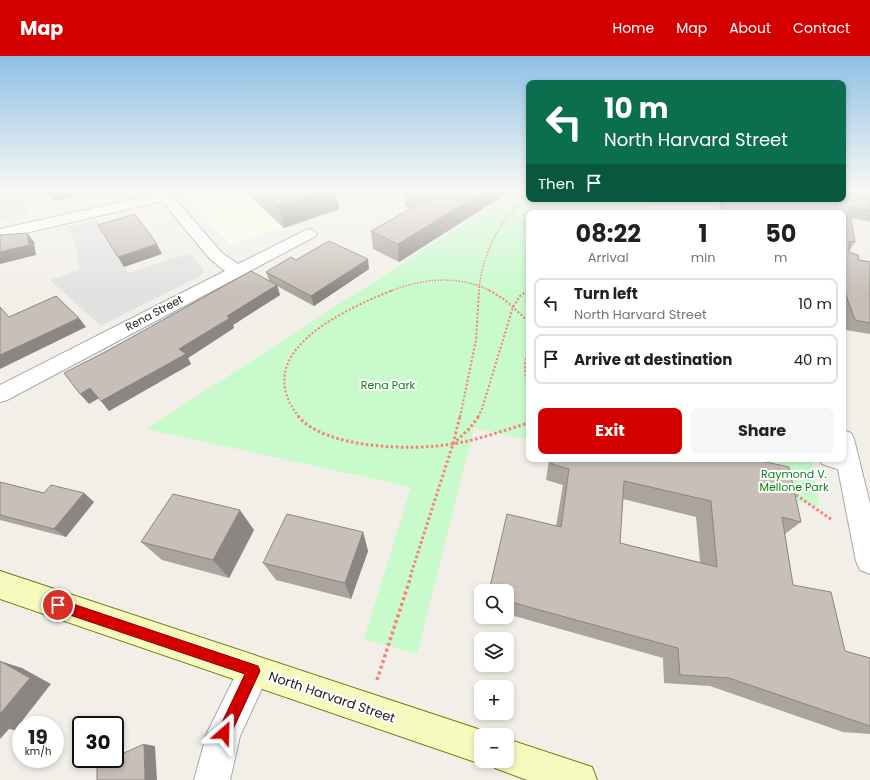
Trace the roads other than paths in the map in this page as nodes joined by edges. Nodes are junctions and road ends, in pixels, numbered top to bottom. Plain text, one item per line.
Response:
1 (33, 226) edge
2 (190, 226) edge
3 (0, 234) edge
4 (309, 234) dead end
5 (236, 271) junction
6 (0, 394) edge
7 (838, 462) edge
8 (868, 553) edge
9 (0, 586) edge
10 (254, 671) junction
11 (474, 745) edge
12 (514, 758) edge
13 (212, 780) edge
14 (580, 780) edge

1 - 3 street
2 - 5 street
4 - 5 street, Rena Street
5 - 6 street, Rena Street
7 - 8 street
9 - 10 main road, North Harvard Street
10 - 11 main road, North Harvard Street
10 - 13 street
12 - 14 main road

